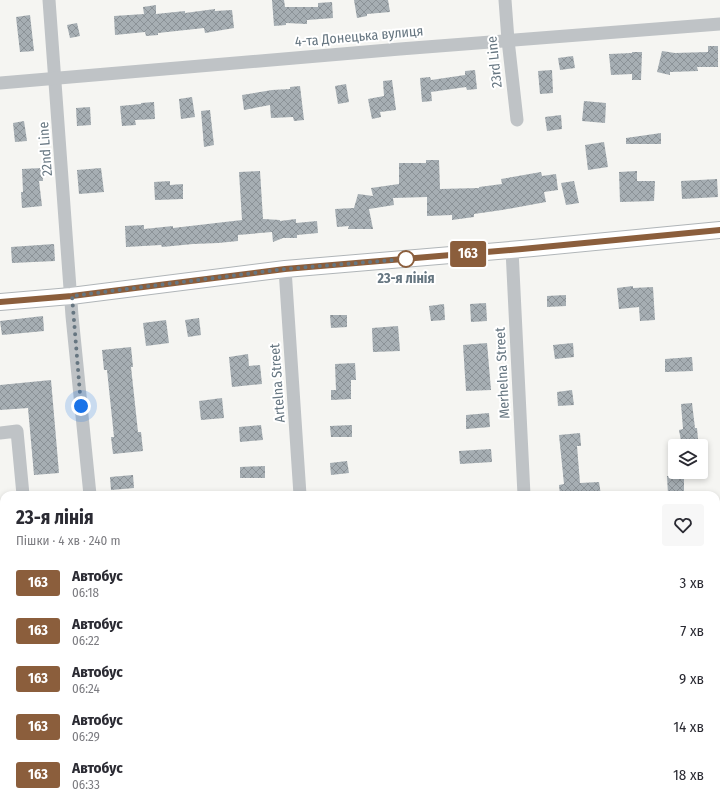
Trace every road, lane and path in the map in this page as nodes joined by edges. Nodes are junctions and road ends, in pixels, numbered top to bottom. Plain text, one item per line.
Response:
1 (49, 0) edge
2 (505, 0) edge
3 (720, 24) edge
4 (508, 40) junction
5 (56, 78) junction
6 (0, 83) edge
7 (517, 120) dead end
8 (720, 230) edge
9 (512, 250) junction
10 (285, 269) junction
11 (72, 296) junction
12 (0, 302) edge
13 (0, 433) edge
14 (23, 491) edge
15 (90, 491) edge
16 (300, 491) edge
17 (524, 491) edge

1 - 5 street, 22nd Line
2 - 4 street, 23rd Line
3 - 4 street, 4-та Донецька вулиця
4 - 5 street, 4-та Донецька вулиця
4 - 7 street, 23rd Line
5 - 6 street, 4-та Донецька вулиця
5 - 11 street, 22nd Line
8 - 9 main road
9 - 10 main road
9 - 17 street, Merhelna Street
10 - 11 main road
10 - 16 street, Artelna Street
11 - 12 main road
11 - 15 street, 22nd Line
13 - 14 street

